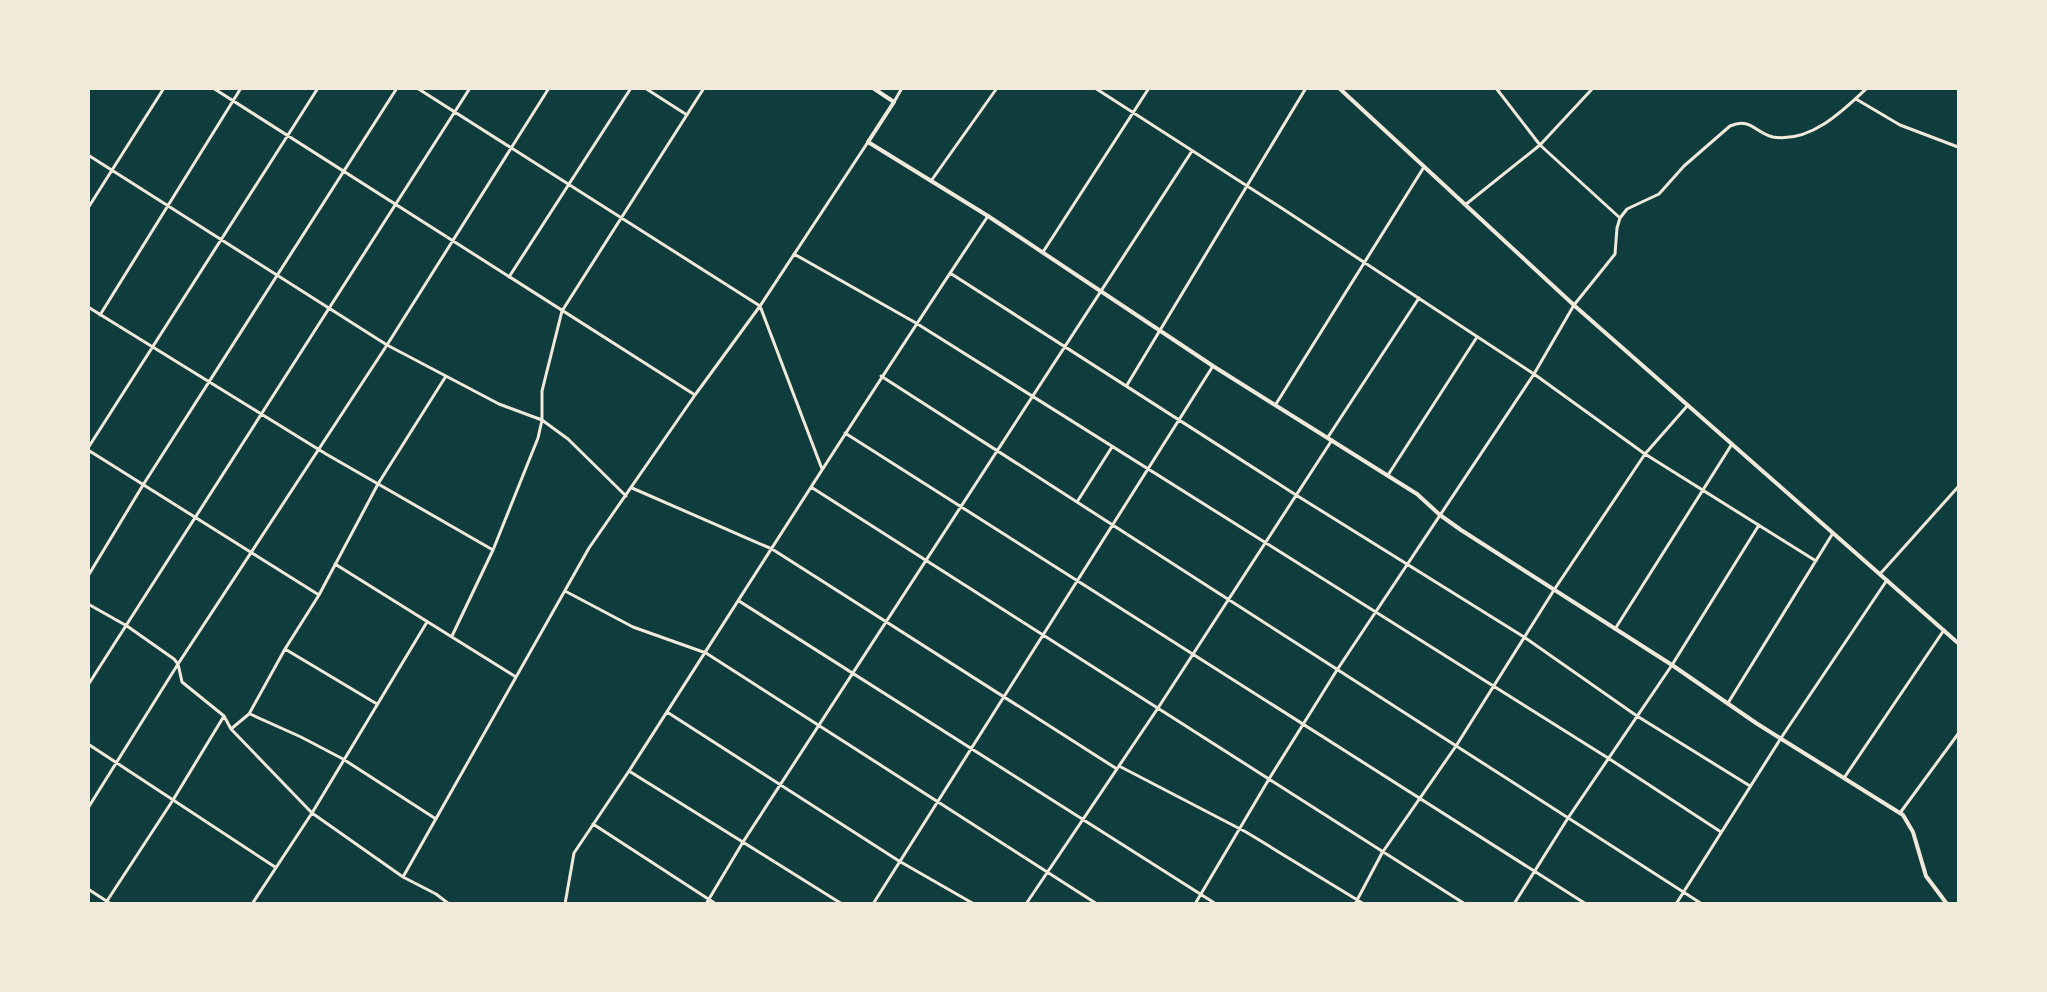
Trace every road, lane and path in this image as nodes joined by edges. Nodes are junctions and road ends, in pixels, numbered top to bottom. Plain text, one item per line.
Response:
1 (164, 88) edge
2 (213, 88) edge
3 (241, 88) edge
4 (318, 88) edge
5 (397, 88) edge
6 (417, 88) edge
7 (470, 88) edge
8 (549, 88) edge
9 (631, 88) edge
10 (645, 88) edge
11 (704, 88) edge
12 (873, 88) edge
13 (902, 88) edge
14 (998, 88) edge
15 (1095, 88) edge
16 (1149, 88) edge
17 (1306, 88) edge
18 (1340, 88) edge
19 (1496, 88) edge
20 (1593, 88) edge
21 (1867, 88) edge
22 (1856, 99) junction
23 (233, 101) junction
24 (894, 102) junction
25 (455, 112) junction
26 (1133, 113) junction
27 (687, 115) junction
28 (288, 136) junction
29 (868, 142) junction
30 (1540, 145) junction
31 (1959, 147) edge
32 (511, 148) junction
33 (1191, 150) junction
34 (88, 155) edge
35 (1424, 167) junction
36 (113, 170) junction
37 (344, 171) junction
38 (931, 181) junction
39 (569, 184) junction
40 (1246, 186) junction
41 (1465, 204) junction
42 (396, 205) junction
43 (168, 206) junction
44 (88, 208) edge
45 (988, 216) junction
46 (621, 218) junction
47 (1620, 218) junction
48 (222, 239) junction
49 (453, 241) junction
50 (1043, 252) junction
51 (794, 254) junction
52 (1364, 263) junction
53 (950, 273) junction
54 (277, 275) junction
55 (509, 277) junction
56 (1100, 289) junction
57 (1419, 298) junction
58 (1574, 305) junction
59 (760, 306) junction
60 (88, 307) edge
61 (330, 308) junction
62 (562, 311) junction
63 (100, 315) junction
64 (916, 323) junction
65 (1160, 330) junction
66 (1477, 337) junction
67 (387, 345) junction
68 (1064, 346) junction
69 (153, 347) junction
70 (1214, 366) junction
71 (1534, 375) junction
72 (446, 376) junction
73 (881, 376) junction
74 (209, 382) junction
75 (1127, 386) junction
76 (695, 395) junction
77 (1031, 396) junction
78 (1276, 404) junction
79 (1688, 405) junction
80 (262, 414) junction
81 (542, 420) junction
82 (1179, 420) junction
83 (845, 433) junction
84 (1330, 438) junction
85 (1732, 444) junction
86 (1112, 447) junction
87 (88, 449) edge
88 (319, 450) junction
89 (996, 451) junction
90 (1645, 454) junction
91 (822, 469) junction
92 (1147, 469) junction
93 (1388, 475) junction
94 (378, 484) junction
95 (143, 485) junction
96 (811, 487) junction
97 (1959, 487) edge
98 (632, 488) junction
99 (1703, 490) junction
100 (1296, 495) junction
101 (626, 496) junction
102 (1077, 502) junction
103 (960, 506) junction
104 (1440, 515) junction
105 (196, 518) junction
106 (1112, 525) junction
107 (1759, 525) junction
108 (1833, 533) junction
109 (1265, 543) junction
110 (772, 549) junction
111 (493, 550) junction
112 (252, 554) junction
113 (926, 560) junction
114 (1816, 561) junction
115 (336, 564) junction
116 (1408, 564) junction
117 (1880, 574) junction
118 (88, 576) edge
119 (1077, 580) junction
120 (1887, 580) junction
121 (1554, 590) junction
122 (565, 591) junction
123 (319, 596) junction
124 (1228, 600) junction
125 (739, 601) junction
126 (88, 604) edge
127 (1376, 613) junction
128 (428, 621) junction
129 (886, 622) junction
130 (127, 626) junction
131 (1616, 629) junction
132 (1944, 630) junction
133 (1043, 635) junction
134 (452, 636) junction
135 (1524, 637) junction
136 (1959, 643) edge
137 (285, 648) junction
138 (706, 653) junction
139 (1193, 654) junction
140 (178, 664) junction
141 (1671, 665) junction
142 (1338, 670) junction
143 (853, 673) junction
144 (516, 677) junction
145 (88, 685) edge
146 (1493, 687) junction
147 (1003, 697) junction
148 (1728, 703) junction
149 (377, 705) junction
150 (1158, 708) junction
151 (667, 712) junction
152 (249, 714) junction
153 (224, 716) junction
154 (1637, 716) junction
155 (1304, 724) junction
156 (819, 725) junction
157 (231, 729) junction
158 (1959, 734) edge
159 (1780, 738) junction
160 (88, 744) edge
161 (1456, 746) junction
162 (971, 748) junction
163 (1608, 758) junction
164 (343, 759) junction
165 (118, 763) junction
166 (1118, 767) junction
167 (629, 771) junction
168 (1844, 778) junction
169 (1269, 779) junction
170 (780, 785) junction
171 (1750, 786) junction
172 (1420, 798) junction
173 (173, 800) junction
174 (938, 801) junction
175 (88, 808) edge
176 (312, 813) junction
177 (1900, 813) junction
178 (1568, 818) junction
179 (436, 819) junction
180 (1083, 819) junction
181 (593, 824) junction
182 (1239, 828) junction
183 (1721, 832) junction
184 (743, 842) junction
185 (1383, 852) junction
186 (899, 861) junction
187 (275, 867) junction
188 (1048, 871) junction
189 (1534, 871) junction
190 (403, 877) junction
191 (88, 889) edge
192 (1683, 892) junction
193 (1200, 893) junction
194 (708, 901) edge
195 (1356, 901) edge
196 (108, 903) edge
197 (252, 903) edge
198 (450, 903) edge
199 (565, 903) edge
200 (716, 903) edge
201 (842, 903) edge
202 (873, 903) edge
203 (974, 903) edge
204 (1026, 903) edge
205 (1097, 903) edge
206 (1195, 903) edge
207 (1216, 903) edge
208 (1365, 903) edge
209 (1465, 903) edge
210 (1514, 903) edge
211 (1586, 903) edge
212 (1676, 903) edge
213 (1702, 903) edge
214 (1947, 903) edge

1 - 36 street
2 - 23 street
3 - 23 street
4 - 28 street
5 - 37 street
6 - 25 street
7 - 25 street
8 - 32 street
9 - 39 street
10 - 27 street
11 - 27 street
12 - 24 street
13 - 24 street
14 - 38 street
15 - 26 street
16 - 26 street
17 - 40 street
18 - 35 street
19 - 30 street
20 - 30 street
21 - 22 street
22 - 31 street
22 - 47 street
23 - 28 street
23 - 43 street
24 - 29 street
25 - 32 street
25 - 42 street
26 - 33 street
26 - 50 street
27 - 46 street
28 - 37 street
28 - 48 street
29 - 38 street
29 - 51 street
30 - 41 street
30 - 47 street
32 - 39 street
32 - 49 street
33 - 40 street
33 - 56 street
34 - 36 street
35 - 41 street
35 - 52 street
36 - 43 street
36 - 44 street
37 - 42 street
37 - 54 street
38 - 45 street
39 - 46 street
39 - 55 street
40 - 52 street
40 - 65 street
41 - 58 street
42 - 49 street
42 - 61 street
43 - 48 street
43 - 63 street
45 - 50 street
45 - 53 street
46 - 59 street
46 - 62 street
47 - 58 street
48 - 54 street
48 - 69 street
49 - 55 street
49 - 67 street
50 - 56 street
51 - 59 street
51 - 64 street
52 - 57 street
52 - 78 street
53 - 64 street
53 - 68 street
54 - 61 street
54 - 74 street
55 - 62 street
56 - 65 street
56 - 68 street
57 - 66 street
57 - 84 street
58 - 71 street
58 - 79 street
59 - 76 street
59 - 91 street
60 - 63 street
61 - 67 street
61 - 80 street
62 - 76 street
62 - 81 street
63 - 69 street
64 - 73 street
64 - 77 street
65 - 70 street
65 - 75 street
66 - 71 street
66 - 93 street
67 - 72 street
67 - 88 street
68 - 75 street
68 - 77 street
69 - 74 street
69 - 87 street
70 - 78 street
70 - 82 street
71 - 90 street
71 - 104 street
72 - 81 street
72 - 94 street
73 - 83 street
73 - 89 street
74 - 80 street
74 - 95 street
75 - 82 street
76 - 98 street
77 - 86 street
77 - 89 street
78 - 84 street
79 - 85 street
79 - 90 street
80 - 88 street
80 - 105 street
81 - 101 street
81 - 111 street
82 - 92 street
82 - 100 street
83 - 91 street
83 - 103 street
84 - 93 street
84 - 100 street
85 - 99 street
85 - 108 street
86 - 92 street
86 - 102 street
87 - 95 street
88 - 94 street
88 - 112 street
89 - 102 street
89 - 103 street
90 - 99 street
90 - 121 street
91 - 96 street
92 - 106 street
92 - 109 street
93 - 104 street
94 - 111 street
94 - 115 street
95 - 105 street
95 - 118 street
96 - 110 street
96 - 113 street
97 - 117 street
98 - 101 street
98 - 110 street
99 - 107 street
99 - 131 street
100 - 109 street
100 - 116 street
101 - 122 street
102 - 106 street
103 - 113 street
103 - 119 street
104 - 116 street
104 - 121 street
105 - 112 street
105 - 130 street
106 - 119 street
106 - 124 street
107 - 114 street
107 - 141 street
108 - 114 street
108 - 117 street
109 - 124 street
109 - 127 street
110 - 125 street
110 - 129 street
111 - 134 street
112 - 123 street
112 - 140 street
113 - 129 street
113 - 133 street
114 - 148 street
115 - 123 street
115 - 128 street
116 - 127 street
116 - 135 street
117 - 120 street
119 - 133 street
119 - 139 street
120 - 132 street
120 - 159 street
121 - 131 street
121 - 135 street
122 - 138 street
122 - 144 street
123 - 137 street
124 - 139 street
124 - 142 street
125 - 138 street
125 - 143 street
126 - 130 street
127 - 142 street
127 - 146 street
128 - 134 street
128 - 149 street
129 - 143 street
129 - 147 street
130 - 140 street
130 - 145 street
131 - 141 street
132 - 136 street
132 - 168 street
133 - 147 street
133 - 150 street
134 - 144 street
135 - 146 street
135 - 154 street
137 - 149 street
137 - 152 street
138 - 151 street
138 - 156 street
139 - 150 street
139 - 155 street
140 - 153 street
140 - 165 street
141 - 148 street
141 - 154 street
142 - 155 street
142 - 161 street
143 - 156 street
143 - 162 street
144 - 179 street
146 - 161 street
146 - 163 street
147 - 162 street
147 - 166 street
148 - 159 street
149 - 164 street
150 - 166 street
150 - 169 street
151 - 167 street
151 - 170 street
152 - 157 street
152 - 164 street
153 - 157 street
153 - 173 street
154 - 163 street
154 - 171 street
155 - 169 street
155 - 172 street
156 - 170 street
156 - 174 street
157 - 176 street
158 - 177 street
159 - 168 street
159 - 171 street
160 - 165 street
161 - 172 street
161 - 178 street
162 - 174 street
162 - 180 street
163 - 178 street
163 - 183 street
164 - 176 street
164 - 179 street
165 - 173 street
165 - 175 street
166 - 180 street
166 - 182 street
167 - 181 street
167 - 184 street
168 - 177 street
169 - 182 street
169 - 185 street
170 - 184 street
170 - 186 street
171 - 183 street
172 - 185 street
172 - 189 street
173 - 187 street
173 - 196 street
174 - 186 street
174 - 188 street
176 - 187 street
176 - 190 street
177 - 214 street
178 - 189 street
178 - 192 street
179 - 190 street
180 - 188 street
180 - 193 street
181 - 194 street
181 - 199 street
182 - 193 street
182 - 195 street
183 - 192 street
184 - 194 street
184 - 201 street
185 - 195 street
185 - 209 street
186 - 202 street
186 - 203 street
187 - 197 street
188 - 204 street
188 - 205 street
189 - 210 street
189 - 211 street
190 - 198 street
191 - 196 street
192 - 212 street
192 - 213 street
193 - 206 street
193 - 207 street
194 - 200 street
195 - 208 street

